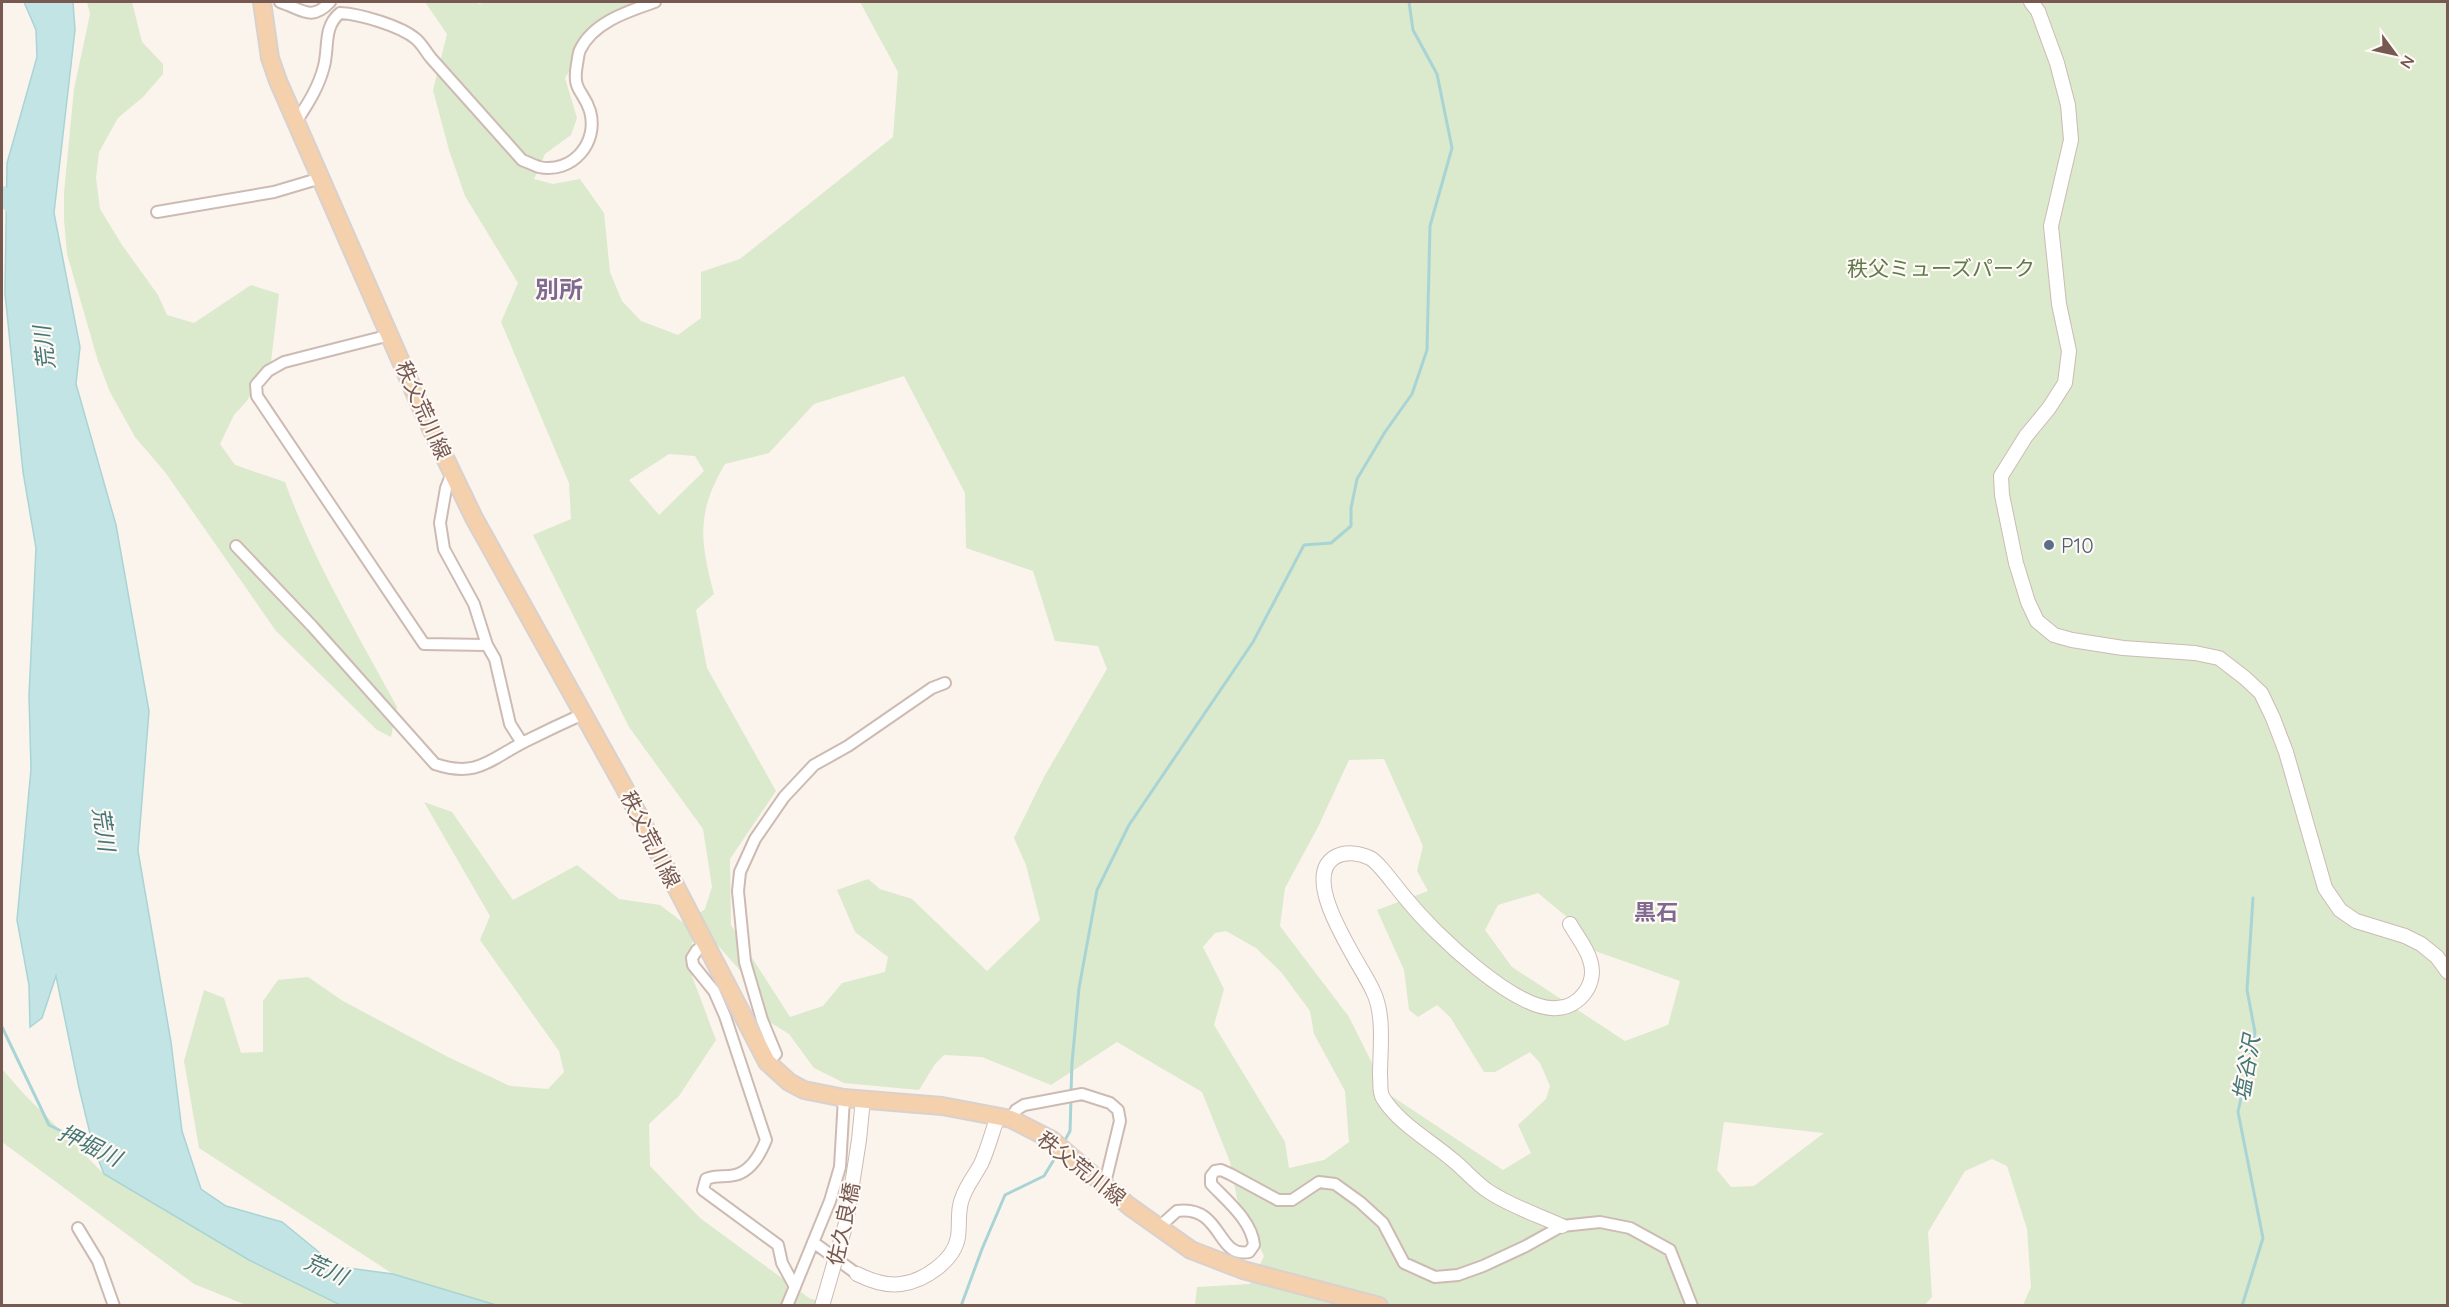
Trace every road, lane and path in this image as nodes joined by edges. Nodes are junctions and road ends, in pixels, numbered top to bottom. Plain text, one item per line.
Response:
1 (262, 2) edge
2 (280, 2) edge
3 (330, 2) edge
4 (655, 2) edge
5 (2031, 2) edge
6 (296, 122) junction
7 (321, 178) junction
8 (157, 212) dead end
9 (390, 335) junction
10 (452, 473) junction
11 (236, 546) dead end
12 (487, 645) junction
13 (945, 682) dead end
14 (583, 714) junction
15 (522, 744) junction
16 (1570, 924) dead end
17 (705, 945) junction
18 (2448, 972) edge
19 (767, 1062) junction
20 (844, 1098) junction
21 (863, 1099) junction
22 (1004, 1118) junction
23 (1105, 1184) junction
24 (1562, 1226) junction
25 (78, 1228) dead end
26 (1158, 1228) junction
27 (813, 1242) junction
28 (857, 1274) joint
29 (795, 1287) junction
30 (114, 1305) edge
31 (787, 1305) edge
32 (822, 1305) edge
33 (1379, 1305) edge
34 (1692, 1305) edge

1 - 6 main road, 秩父荒川線
2 - 3 street
4 - 6 street
5 - 18 street
6 - 7 main road, 秩父荒川線
7 - 8 street
7 - 9 main road, 秩父荒川線
9 - 10 main road, 秩父荒川線
9 - 12 street
10 - 12 street
10 - 14 main road, 秩父荒川線
11 - 15 street
12 - 15 street
13 - 19 street
14 - 15 street
14 - 17 main road, 秩父荒川線
16 - 24 street
17 - 19 main road, 秩父荒川線
17 - 29 street
19 - 20 main road, 秩父荒川線
20 - 21 main road, 秩父荒川線
20 - 27 street
21 - 22 main road, 秩父荒川線
21 - 32 street, 佐久良橋, bridge
22 - 23 main road, 秩父荒川線
22 - 23 street
22 - 28 street
23 - 26 main road, 秩父荒川線
24 - 26 street
24 - 34 street
25 - 30 street
26 - 33 main road, 秩父荒川線
27 - 28 street
27 - 29 street
29 - 31 street

